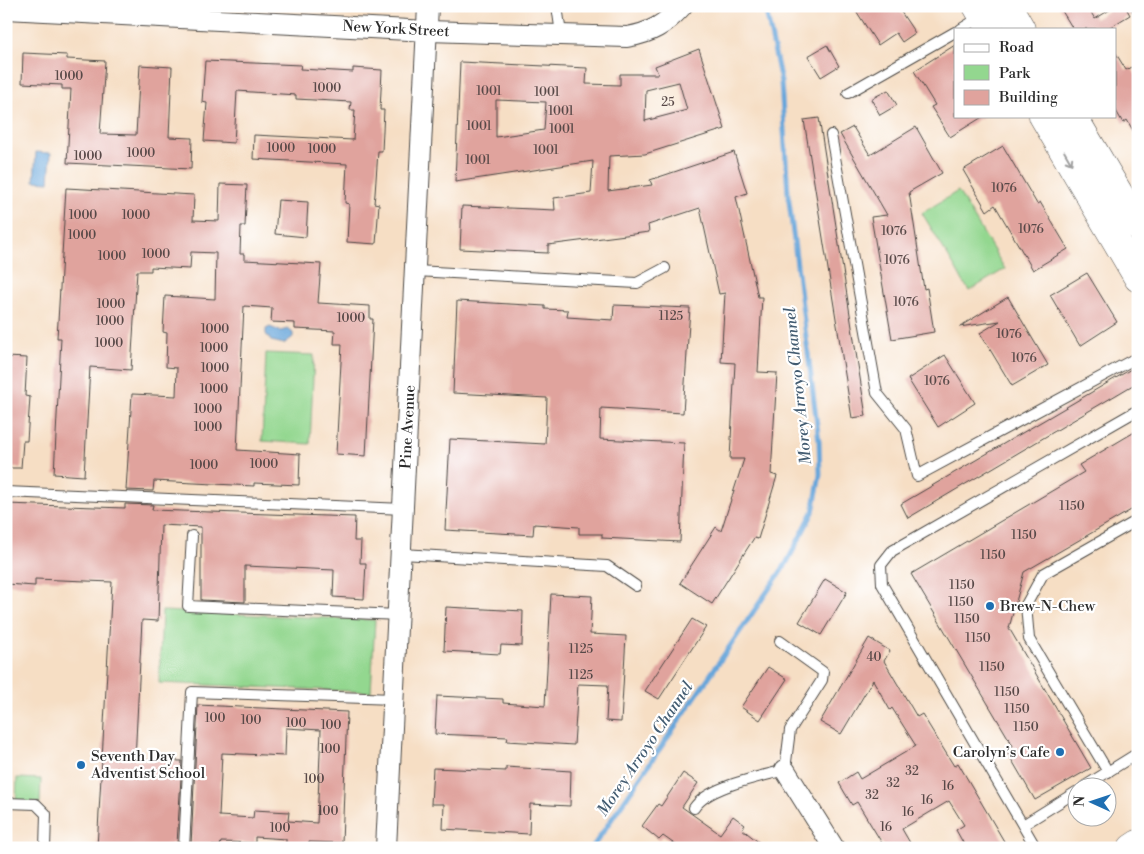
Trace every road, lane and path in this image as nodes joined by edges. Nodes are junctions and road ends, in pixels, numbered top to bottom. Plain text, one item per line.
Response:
1 (428, 6) edge
2 (557, 6) edge
3 (682, 6) edge
4 (1008, 6) edge
5 (1136, 6) edge
6 (6, 9) edge
7 (82, 10) edge
8 (108, 10) edge
9 (1138, 10) edge
10 (1020, 28) edge
11 (428, 31) junction
12 (954, 33) edge
13 (561, 34) junction
14 (848, 93) dead end
15 (1044, 118) edge
16 (1074, 118) edge
17 (831, 135) dead end
18 (1138, 226) edge
19 (665, 268) dead end
20 (416, 271) junction
21 (1138, 278) edge
22 (1138, 356) edge
23 (1138, 410) edge
24 (6, 492) edge
25 (404, 509) junction
26 (1138, 520) edge
27 (192, 536) dead end
28 (402, 554) junction
29 (636, 586) dead end
30 (399, 615) junction
31 (780, 641) dead end
32 (394, 699) junction
33 (1138, 754) edge
34 (785, 770) junction
35 (1108, 772) junction
36 (1101, 776) edge
37 (1066, 798) edge
38 (6, 803) edge
39 (694, 808) dead end
40 (1023, 825) junction
41 (1138, 844) edge
42 (45, 848) edge
43 (184, 848) edge
44 (386, 848) edge
45 (834, 848) edge
46 (1036, 848) edge
47 (1132, 848) edge

1 - 11 street, Pine Avenue
2 - 13 lane
3 - 13 street, New York Street
4 - 10 main road
5 - 9 lane
6 - 7 street, New York Street
7 - 8 street, New York Street
8 - 11 street, New York Street
11 - 13 street, New York Street
11 - 20 street, Pine Avenue
12 - 14 lane
15 -> 21 main road
16 - 18 main road
17 - 22 lane
19 - 20 lane
20 - 25 street, Pine Avenue
23 - 40 lane
24 - 25 lane
25 - 28 street, Pine Avenue
26 - 35 lane
27 - 30 lane
28 - 29 lane
28 - 30 street, Pine Avenue
30 - 32 street, Pine Avenue
31 - 34 lane
32 - 43 lane
32 - 44 street, Pine Avenue
33 - 35 lane
34 - 39 lane
34 - 45 street
35 - 36 lane
37 - 40 lane
38 - 42 lane
40 - 46 lane
41 - 47 main road

